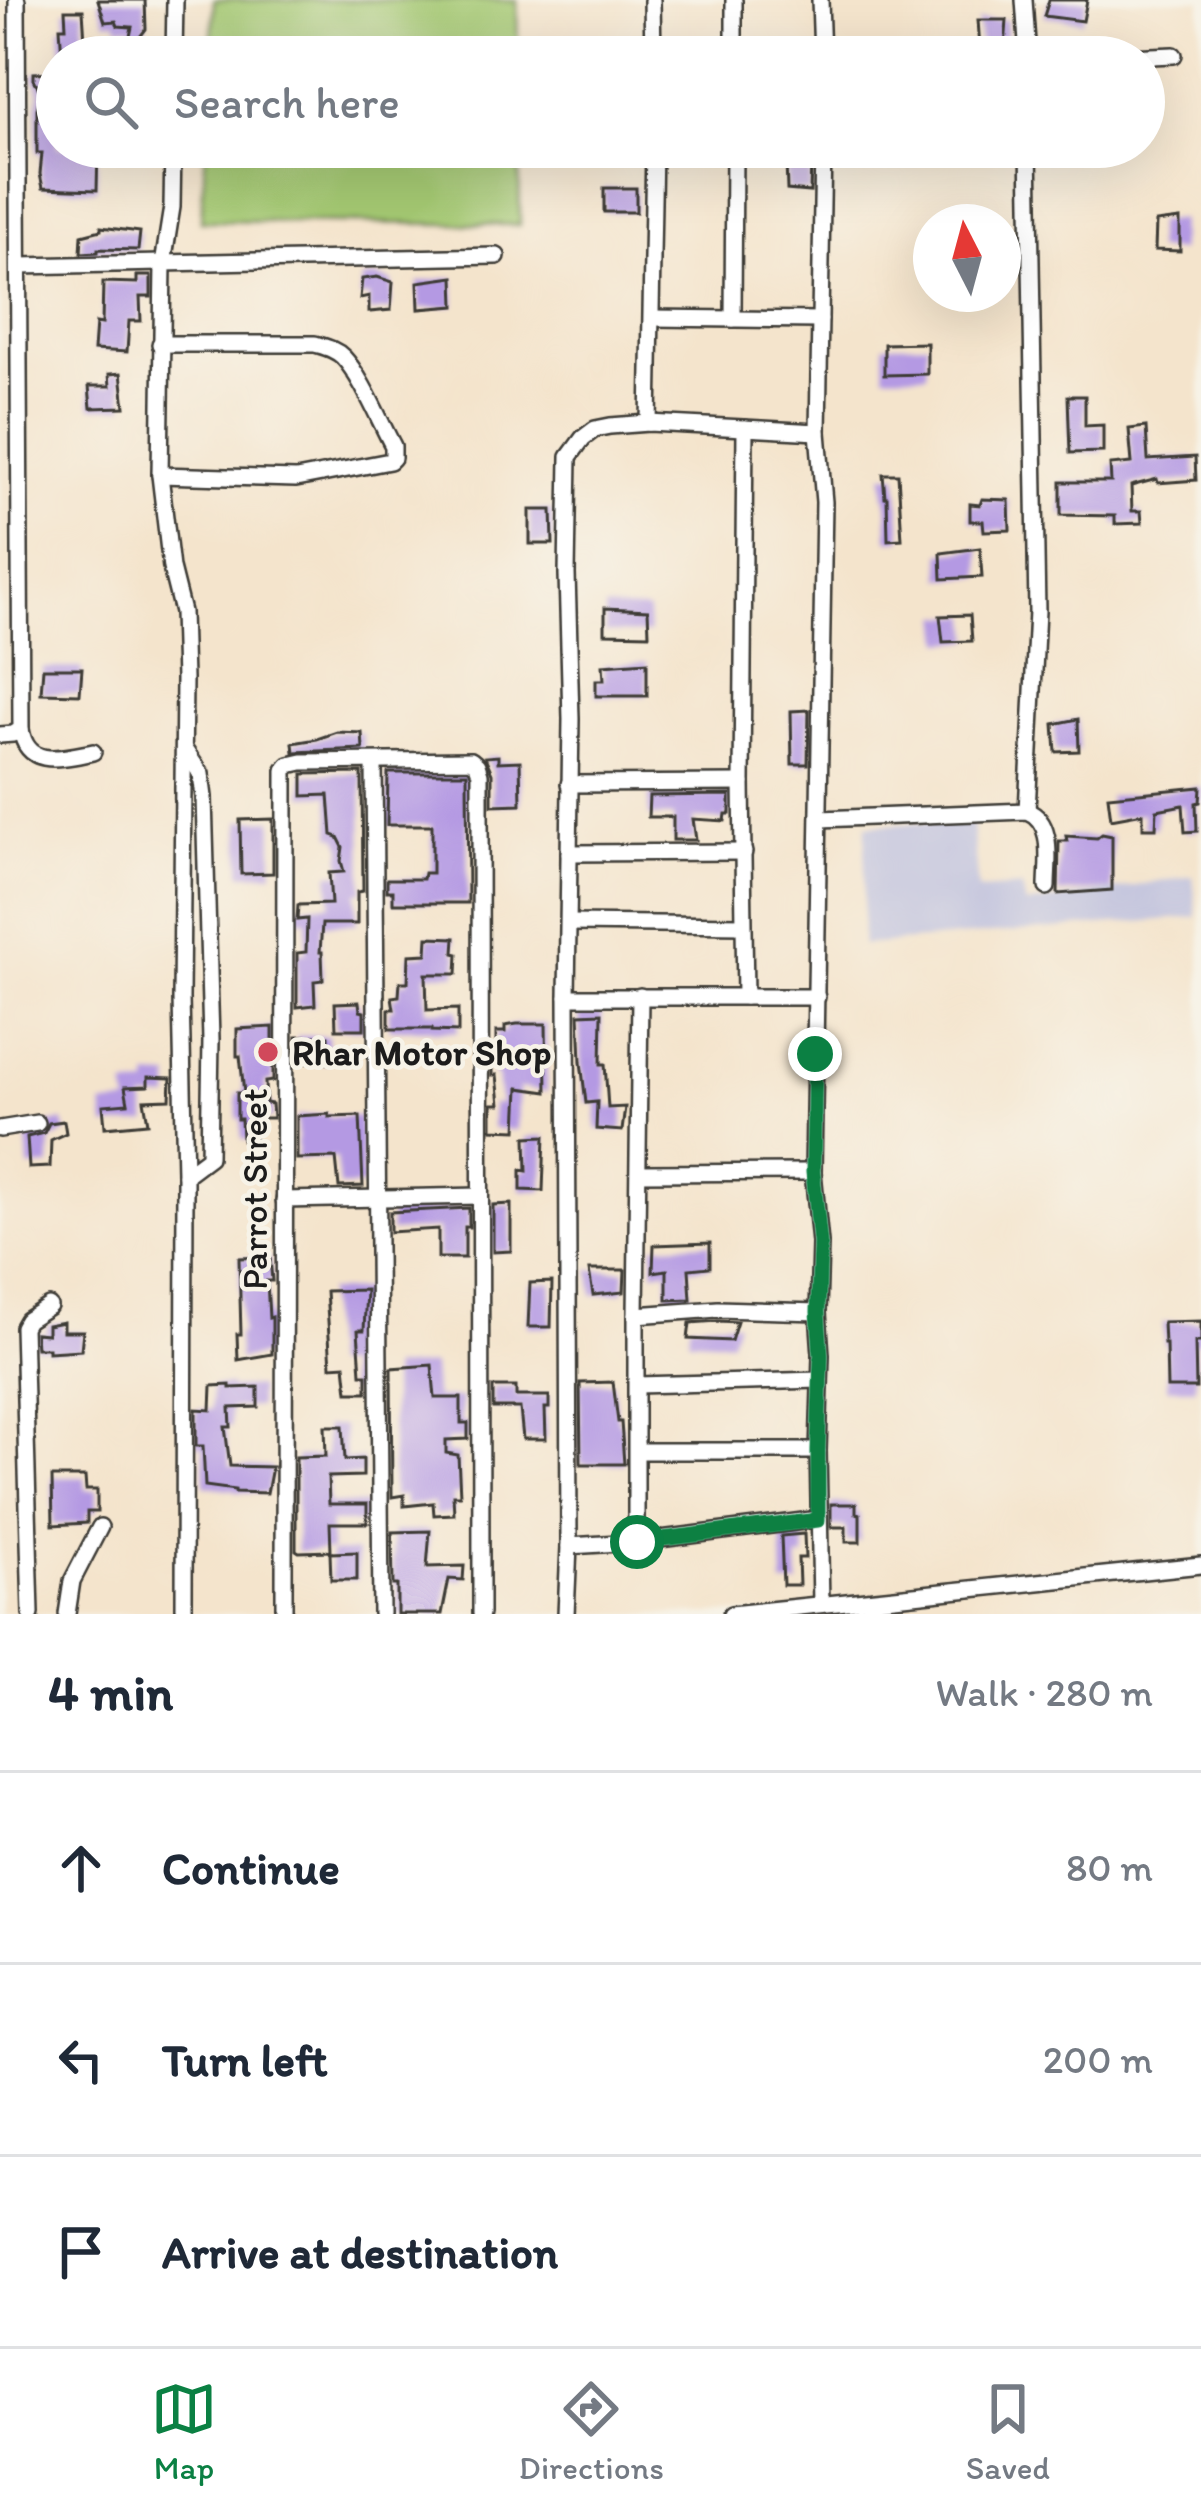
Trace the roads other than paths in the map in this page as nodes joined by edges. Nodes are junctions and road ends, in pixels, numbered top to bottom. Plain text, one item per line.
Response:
1 (17, 0) edge
2 (175, 0) edge
3 (652, 0) edge
4 (734, 0) edge
5 (820, 0) edge
6 (1024, 0) edge
7 (174, 36) edge
8 (653, 36) edge
9 (734, 36) edge
10 (821, 36) edge
11 (1027, 36) edge
12 (1165, 55) edge
13 (1174, 55) dead end
14 (173, 168) edge
15 (654, 168) edge
16 (734, 168) edge
17 (824, 168) edge
18 (1029, 168) edge
19 (497, 256) dead end
20 (163, 264) junction
21 (20, 266) junction
22 (652, 318) junction
23 (733, 320) junction
24 (820, 320) junction
25 (160, 344) junction
26 (649, 423) junction
27 (746, 428) junction
28 (818, 432) junction
29 (160, 475) junction
30 (21, 729) junction
31 (0, 735) edge
32 (182, 746) junction
33 (93, 752) dead end
34 (374, 762) junction
35 (197, 770) junction
36 (742, 783) junction
37 (569, 784) junction
38 (182, 785) junction
39 (1027, 811) junction
40 (820, 819) junction
41 (744, 852) junction
42 (569, 853) junction
43 (1047, 887) dead end
44 (570, 922) junction
45 (743, 925) junction
46 (640, 996) junction
47 (567, 997) junction
48 (745, 997) junction
49 (817, 997) junction
50 (181, 998) junction
51 (212, 1040) junction
52 (182, 1102) junction
53 (211, 1120) junction
54 (37, 1123) dead end
55 (0, 1129) edge
56 (813, 1172) junction
57 (638, 1173) junction
58 (185, 1175) junction
59 (480, 1196) junction
60 (379, 1199) junction
61 (284, 1200) junction
62 (49, 1306) dead end
63 (818, 1312) junction
64 (636, 1315) junction
65 (820, 1380) junction
66 (637, 1384) junction
67 (637, 1451) junction
68 (818, 1451) junction
69 (818, 1520) junction
70 (100, 1526) dead end
71 (637, 1542) junction
72 (569, 1546) junction
73 (1201, 1565) edge
74 (820, 1604) junction
75 (794, 1611) edge
76 (31, 1614) edge
77 (67, 1614) edge
78 (184, 1614) edge
79 (284, 1614) edge
80 (381, 1614) edge
81 (481, 1614) edge
82 (566, 1614) edge
83 (731, 1614) edge

1 - 21 street
2 - 7 street
3 - 8 street
4 - 9 street
5 - 10 street
6 - 11 street
12 - 13 street
14 - 20 street
15 - 22 street
16 - 23 street
17 - 24 street
18 - 39 street
19 - 20 street
20 - 21 street
20 - 25 street
21 - 30 street
22 - 23 street
22 - 26 street
23 - 24 street
24 - 28 street
25 - 29 street
25 - 29 street
26 - 27 street
26 - 37 street
27 - 28 street
27 - 36 street
28 - 40 street
29 - 32 street
30 - 31 street
30 - 33 street
32 - 35 street
32 - 38 street
34 - 59 street
34 - 60 street
34 - 61 street, Parrot Street
35 - 38 street
35 - 51 street
36 - 37 street
36 - 41 street
37 - 42 street
38 - 50 street
39 - 40 street
39 - 43 street
40 - 49 street
41 - 42 street
41 - 45 street
42 - 44 street
44 - 45 street
44 - 47 street
45 - 48 street
46 - 47 street
46 - 48 street
46 - 57 street
47 - 72 street
48 - 49 street
49 - 56 street
50 - 51 street
50 - 52 street
51 - 53 street
52 - 53 street
52 - 58 street
53 - 58 street
54 - 55 street
56 - 57 street
56 - 63 street
57 - 64 street
58 - 78 street
59 - 60 street
59 - 81 street
60 - 61 street
60 - 80 street
61 - 79 street, Parrot Street
62 - 76 street
63 - 64 street
63 - 65 street
64 - 66 street
65 - 66 street
65 - 68 street
66 - 67 street
67 - 68 street
67 - 71 street
68 - 69 street
69 - 71 street
69 - 74 street
70 - 77 street
71 - 72 street
72 - 82 street
73 - 74 street
74 - 75 street
75 - 83 street

